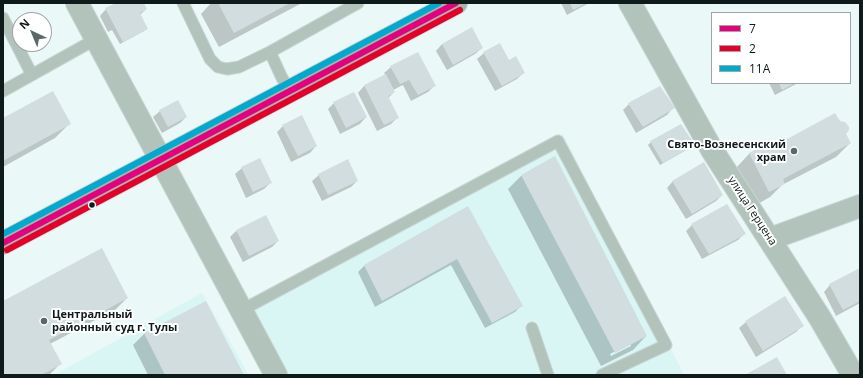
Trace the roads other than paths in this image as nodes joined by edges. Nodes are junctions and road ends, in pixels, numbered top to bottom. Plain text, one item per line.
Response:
1 (77, 3) edge
2 (183, 3) edge
3 (358, 3) edge
4 (456, 3) edge
5 (630, 3) edge
6 (3, 18) edge
7 (96, 39) junction
8 (270, 52) junction
9 (32, 75) junction
10 (3, 91) edge
11 (290, 91) junction
12 (161, 159) junction
13 (860, 206) edge
14 (770, 239) junction
15 (3, 243) edge
16 (242, 310) junction
17 (532, 328) dead end
18 (276, 375) edge
19 (548, 375) edge
20 (602, 375) edge
21 (853, 375) edge

1 - 7 street
2 - 8 lane
3 - 8 lane
4 - 11 main road
5 - 14 street, улица Герцена
6 - 9 lane
7 - 9 lane
7 - 12 street
8 - 11 lane
9 - 10 lane
11 - 12 main road
12 - 15 main road
12 - 16 street
13 - 14 street
14 - 21 street, улица Герцена
16 - 18 street
16 - 20 lane
17 - 19 lane

